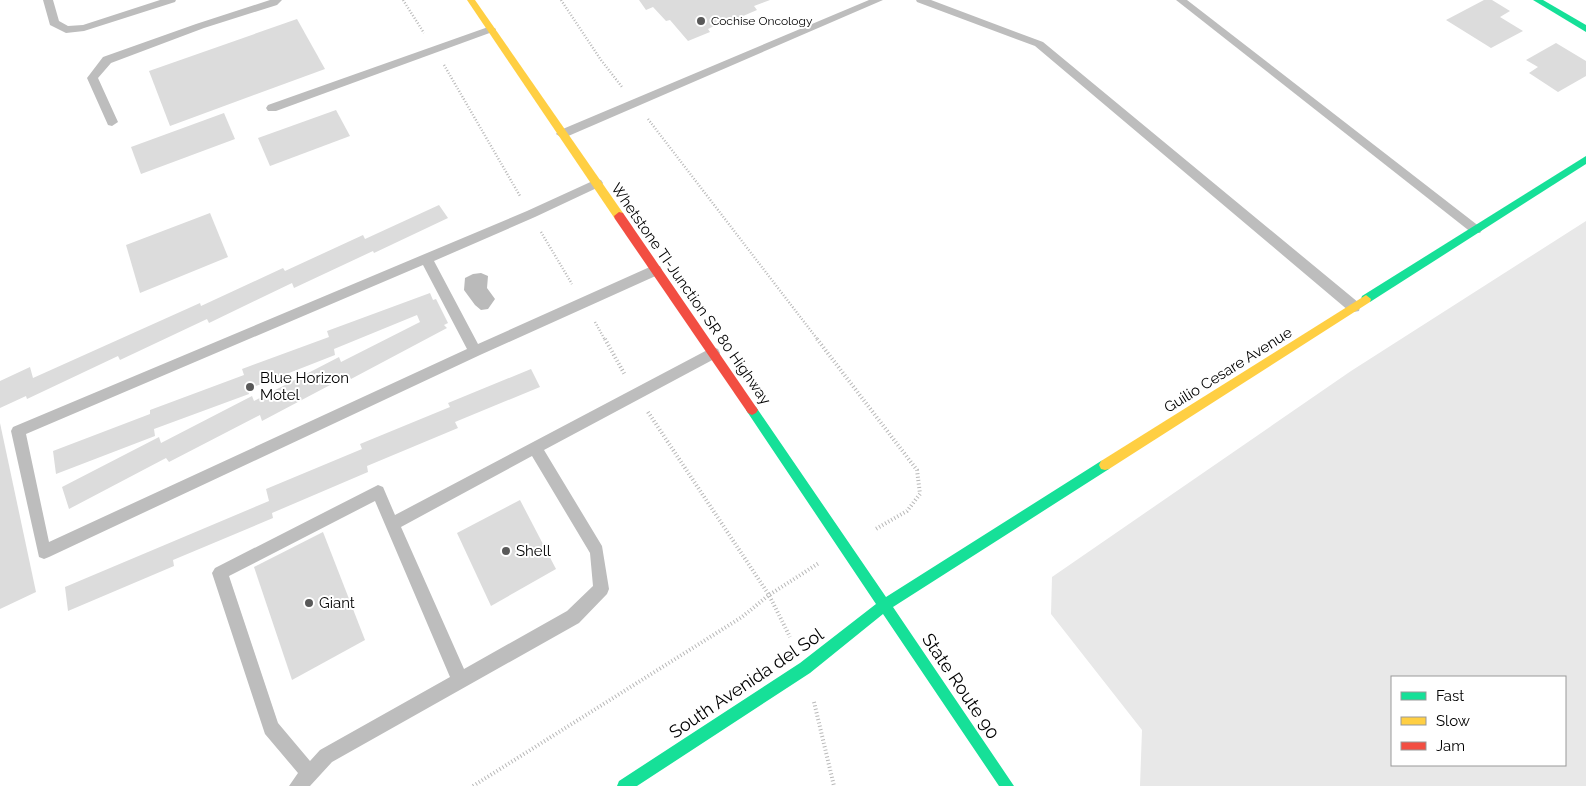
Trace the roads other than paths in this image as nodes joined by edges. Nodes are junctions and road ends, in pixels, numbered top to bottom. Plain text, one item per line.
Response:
1 (48, 0) edge
2 (171, 0) edge
3 (277, 0) edge
4 (472, 0) edge
5 (921, 0) edge
6 (1181, 0) edge
7 (1537, 0) edge
8 (873, 1) edge
9 (491, 29) junction
10 (1586, 29) edge
11 (272, 108) dead end
12 (112, 122) dead end
13 (562, 134) junction
14 (1586, 159) edge
15 (596, 183) junction
16 (1476, 230) junction
17 (426, 258) junction
18 (656, 270) junction
19 (1354, 307) junction
20 (475, 350) junction
21 (713, 353) junction
22 (535, 448) junction
23 (392, 524) junction
24 (885, 605) junction
25 (460, 680) junction
26 (310, 774) junction
27 (298, 786) edge
28 (624, 786) edge
29 (1007, 786) edge

1 - 2 lane
3 - 12 lane
4 - 9 main road, Whetstone TI-Junction SR 80 Highway
5 - 19 lane
6 - 16 lane
7 - 10 main road
8 - 13 lane
9 - 11 lane
9 - 13 main road, Whetstone TI-Junction SR 80 Highway
13 - 15 main road, Whetstone TI-Junction SR 80 Highway
14 - 16 main road, Guilio Cesare Avenue
15 - 17 lane
15 - 18 main road, Whetstone TI-Junction SR 80 Highway
16 - 19 main road, Guilio Cesare Avenue
17 - 20 lane
17 - 20 lane
18 - 20 lane
18 - 21 main road, Whetstone TI-Junction SR 80 Highway
19 - 24 main road, Guilio Cesare Avenue
21 - 22 lane
21 - 24 main road, Whetstone TI-Junction SR 80 Highway
22 - 23 lane
22 - 25 lane
23 - 25 lane
23 - 26 lane
24 - 28 main road, South Avenida del Sol
24 - 29 main road, State Route 90
25 - 26 lane
26 - 27 lane

